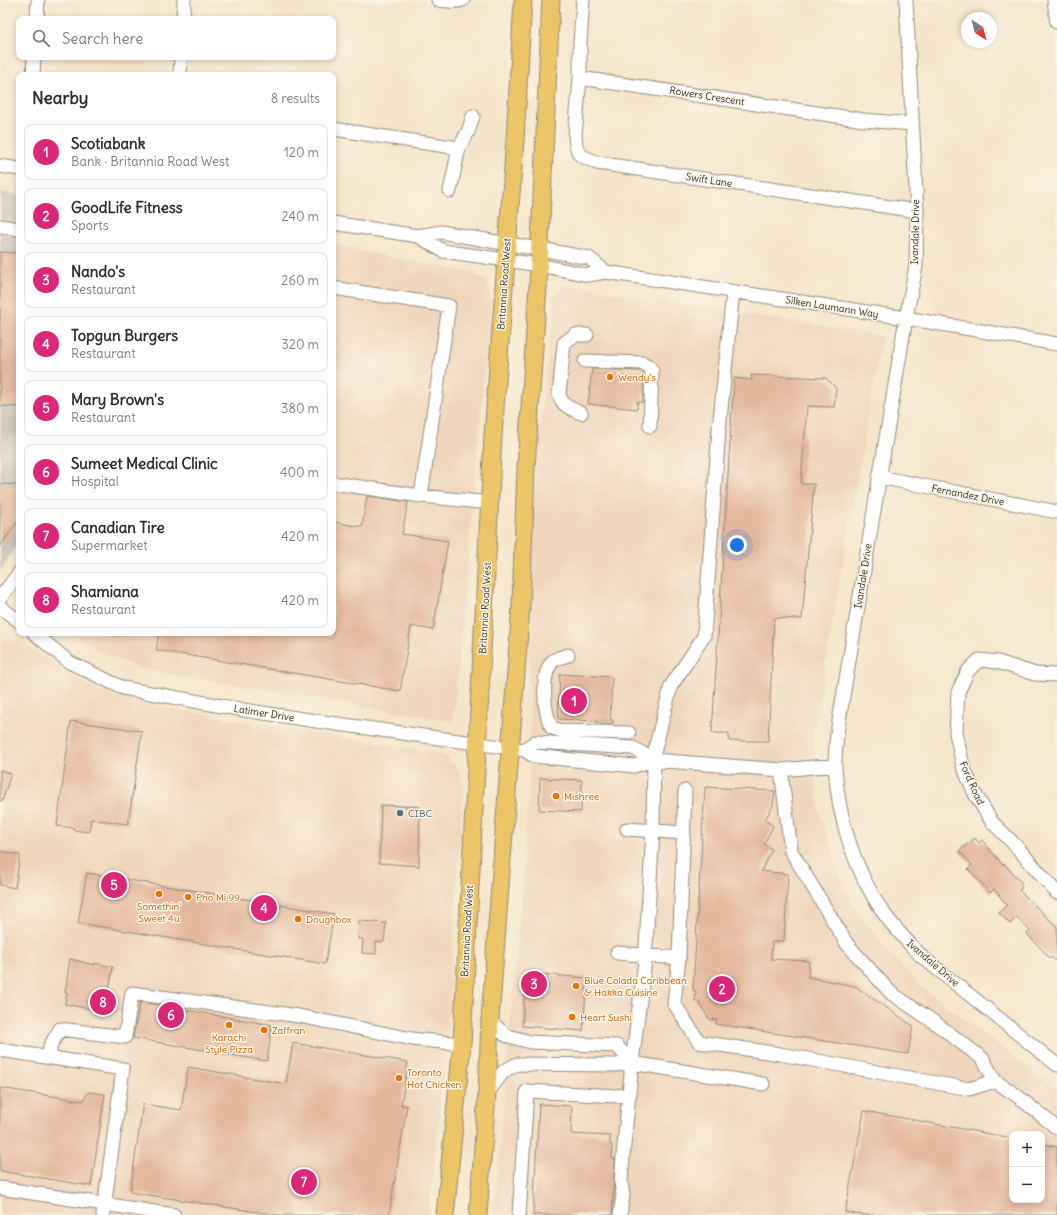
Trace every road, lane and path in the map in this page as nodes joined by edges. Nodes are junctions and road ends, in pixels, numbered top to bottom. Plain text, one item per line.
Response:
1 (38, 0) edge
2 (184, 0) edge
3 (438, 0) edge
4 (463, 0) edge
5 (523, 0) edge
6 (551, 0) edge
7 (583, 0) edge
8 (906, 0) edge
9 (1054, 0) edge
10 (37, 16) edge
11 (182, 16) edge
12 (1057, 22) edge
13 (34, 60) edge
14 (181, 60) edge
15 (33, 72) edge
16 (180, 72) edge
17 (580, 78) junction
18 (473, 116) dead end
19 (912, 124) junction
20 (336, 129) edge
21 (459, 148) junction
22 (0, 166) edge
23 (16, 169) edge
24 (450, 191) dead end
25 (916, 211) junction
26 (336, 223) edge
27 (0, 226) edge
28 (16, 229) edge
29 (418, 236) junction
30 (508, 244) junction
31 (540, 249) junction
32 (506, 261) junction
33 (539, 266) junction
34 (606, 272) junction
35 (336, 288) edge
36 (733, 292) junction
37 (906, 318) junction
38 (587, 335) dead end
39 (1057, 344) edge
40 (585, 361) dead end
41 (581, 413) dead end
42 (650, 426) dead end
43 (879, 477) junction
44 (336, 483) edge
45 (421, 496) junction
46 (490, 503) junction
47 (1057, 512) edge
48 (16, 577) edge
49 (0, 598) edge
50 (0, 608) edge
51 (16, 619) edge
52 (38, 636) edge
53 (568, 655) dead end
54 (1057, 675) edge
55 (597, 725) tunnel mouth
56 (579, 731) junction
57 (622, 731) dead end
58 (478, 744) junction
59 (517, 749) junction
60 (654, 760) junction
61 (835, 765) junction
62 (781, 770) junction
63 (685, 791) dead end
64 (627, 829) dead end
65 (653, 831) junction
66 (684, 833) junction
67 (1057, 893) edge
68 (617, 953) dead end
69 (646, 956) junction
70 (679, 958) junction
71 (490, 1020) junction
72 (462, 1044) junction
73 (0, 1050) edge
74 (50, 1058) junction
75 (632, 1063) junction
76 (1057, 1065) edge
77 (995, 1081) junction
78 (763, 1084) dead end
79 (487, 1093) junction
80 (630, 1094) junction
81 (1057, 1128) edge
82 (0, 1188) edge
83 (103, 1210) edge
84 (174, 1215) edge
85 (445, 1215) edge
86 (478, 1215) edge
87 (519, 1215) edge
88 (620, 1215) edge

1 - 10 street
2 - 11 street
3 - 4 street
5 - 30 main road, Britannia Road West
6 - 31 main road
7 - 17 street
8 - 19 street, Ivandale Drive
9 - 12 street
13 - 15 street
14 - 16 street
17 - 19 street, Rowers Crescent
17 - 25 street, Swift Lane
18 - 21 street
19 - 25 street, Ivandale Drive
20 - 21 street
21 - 24 street
22 - 23 street
25 - 37 street, Ivandale Drive
26 - 29 street
27 - 28 street
29 - 30 street
29 - 32 street, Silken Laumann Way
30 - 31 street
30 - 32 main road, Britannia Road West
31 - 33 main road
31 - 34 street
32 - 33 street, Silken Laumann Way
32 - 46 main road, Britannia Road West
33 - 34 street, Silken Laumann Way
33 - 59 main road
34 - 36 street, Silken Laumann Way
35 - 45 street
36 - 37 street, Silken Laumann Way
36 - 60 street
37 - 39 street, Silken Laumann Way
37 - 43 street, Ivandale Drive
38 - 41 street
40 - 42 street
43 - 47 street, Fernandez Drive
43 - 61 street, Ivandale Drive
44 - 45 street
45 - 46 street
46 - 58 main road, Britannia Road West
48 - 49 street
50 - 51 street
52 - 58 street, Latimer Drive
53 - 56 street
54 - 67 street, Ford Road
55 - 56 street
56 - 57 street
58 - 59 street, Latimer Drive
58 - 72 main road, Britannia Road West
59 - 60 street
59 - 71 main road
60 - 62 street
60 - 65 street
61 - 62 street
61 - 76 street, Ivandale Drive
62 - 77 street
63 - 66 street
64 - 65 street
65 - 66 street
65 - 69 street
66 - 70 street
68 - 69 street
69 - 70 street
69 - 75 street
70 - 77 street
71 - 75 street
71 - 79 main road
72 - 74 street
72 - 85 main road, Britannia Road West
73 - 74 street
74 - 83 street
75 - 78 street
75 - 79 street
75 - 80 street
77 - 81 street
79 - 86 main road
80 - 87 street
80 - 88 street
82 - 83 street
83 - 84 street

